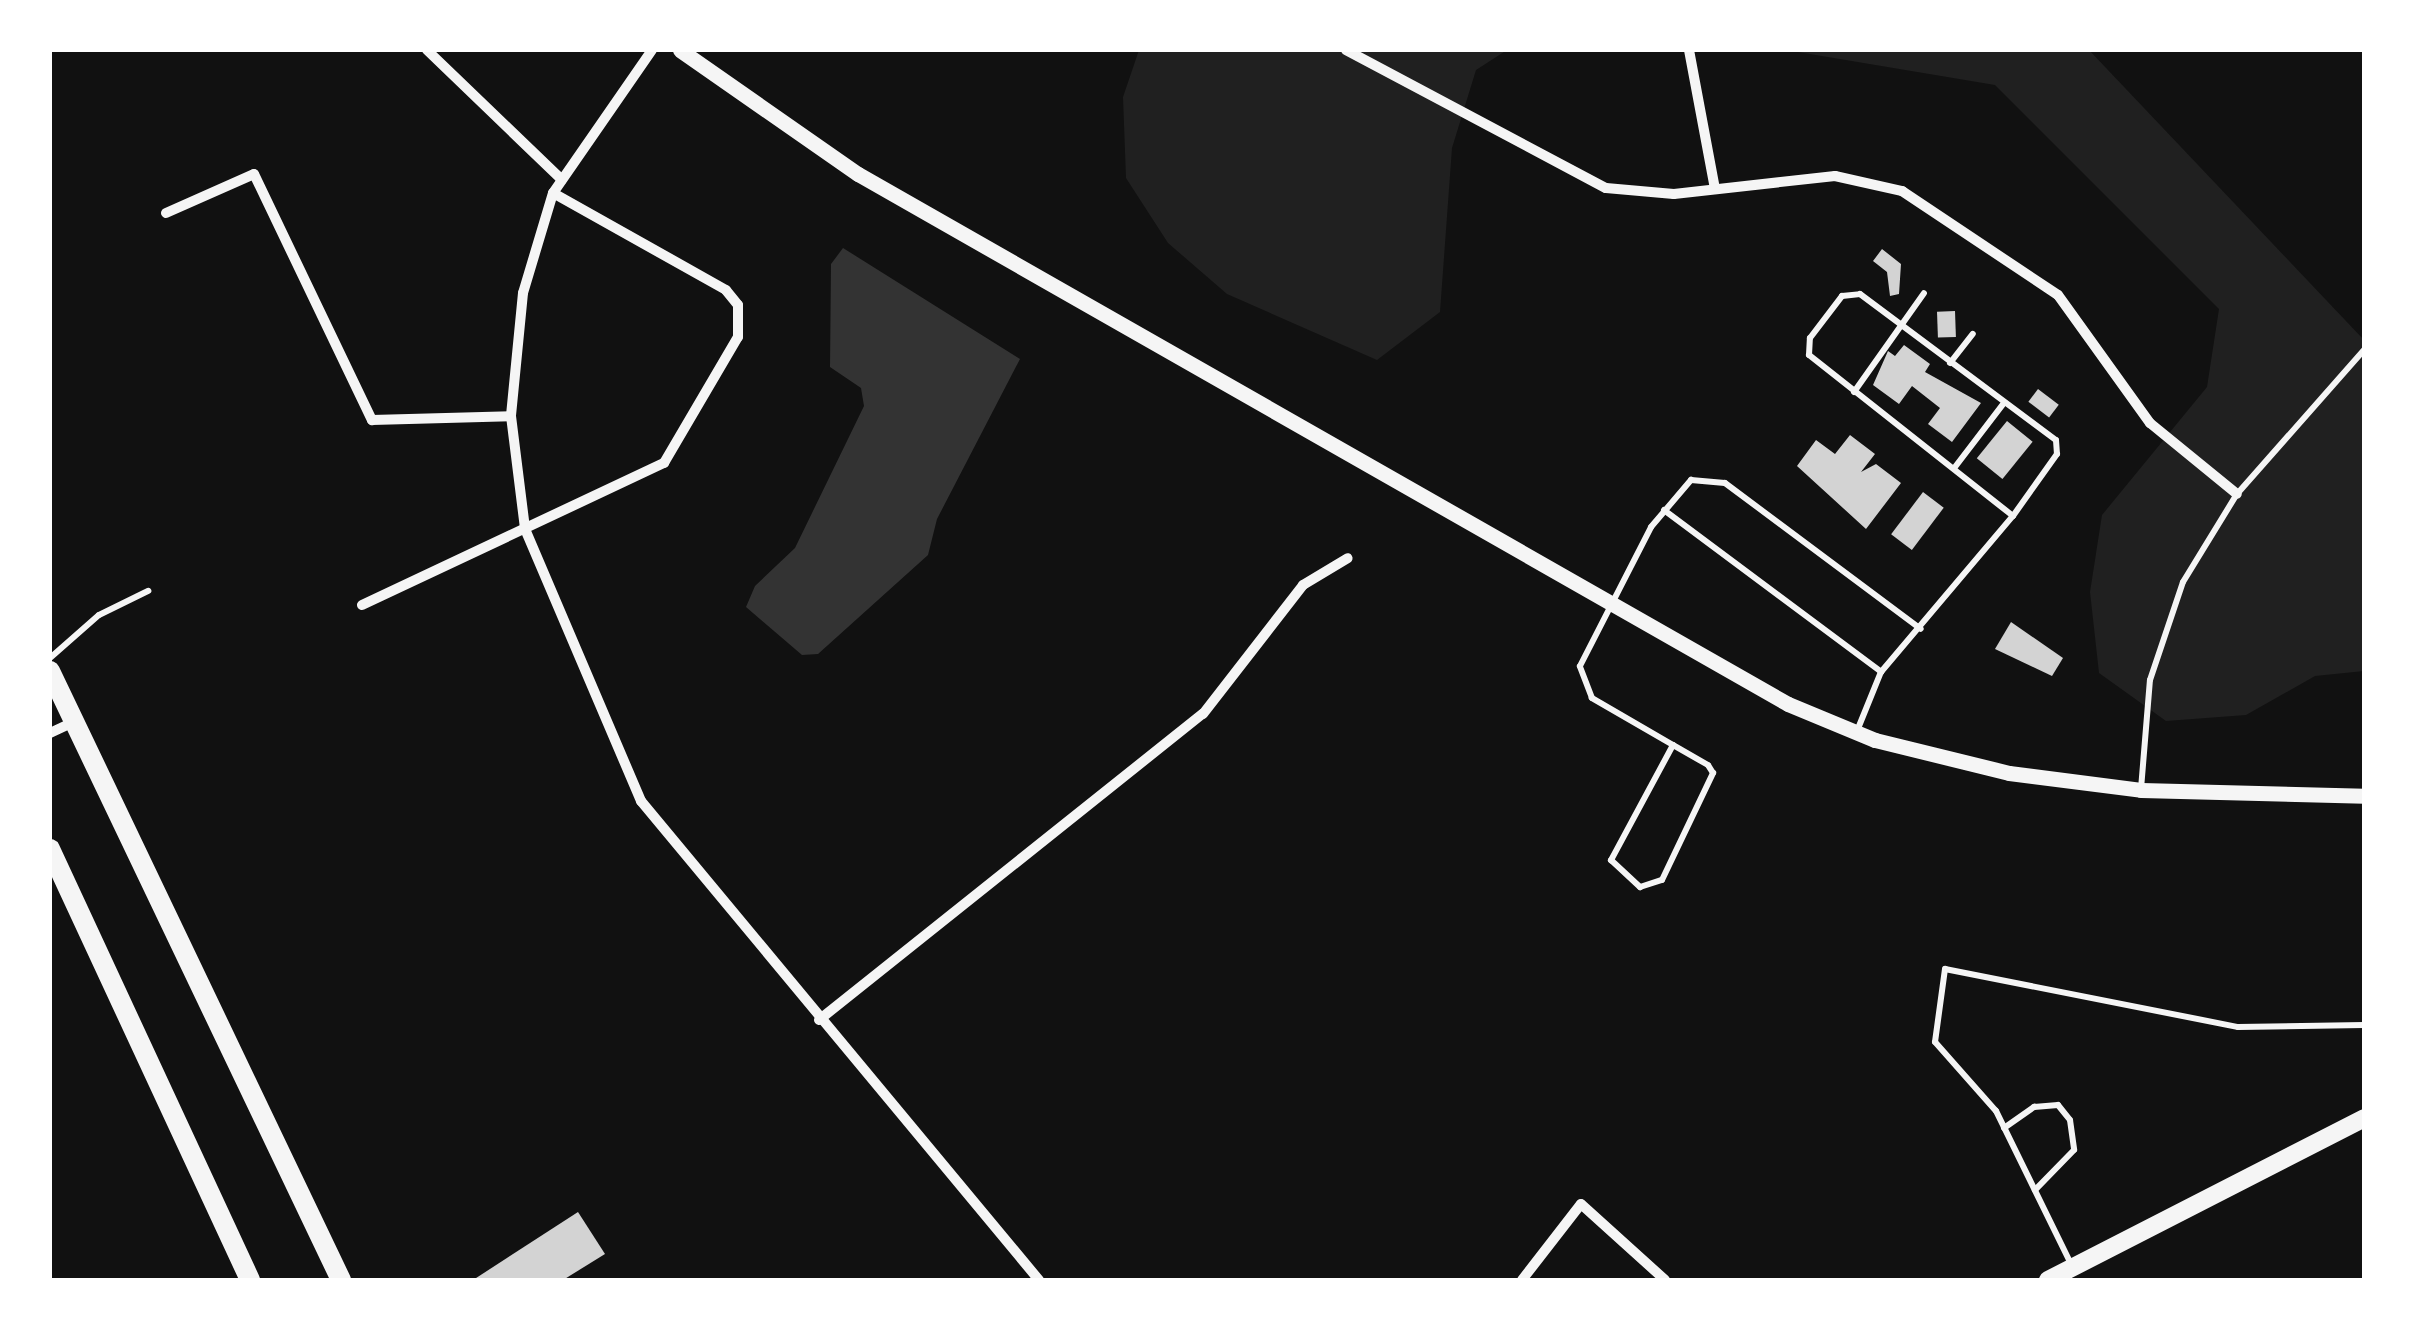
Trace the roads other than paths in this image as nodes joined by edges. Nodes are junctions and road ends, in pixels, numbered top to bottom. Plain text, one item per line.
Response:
1 (426, 50) edge
2 (652, 50) edge
3 (680, 50) edge
4 (1346, 50) edge
5 (1689, 50) edge
6 (1363, 55) edge
7 (562, 180) junction
8 (1715, 189) junction
9 (553, 193) junction
10 (166, 214) dead end
11 (1924, 293) dead end
12 (1900, 326) junction
13 (1972, 334) dead end
14 (2364, 350) edge
15 (1950, 363) junction
16 (1854, 392) junction
17 (2004, 403) junction
18 (511, 416) junction
19 (1955, 467) junction
20 (2237, 494) junction
21 (1664, 510) junction
22 (2013, 516) junction
23 (525, 529) junction
24 (1348, 558) dead end
25 (148, 591) dead end
26 (362, 604) dead end
27 (1609, 606) junction
28 (1921, 629) junction
29 (50, 658) edge
30 (50, 671) edge
31 (1881, 672) junction
32 (74, 722) junction
33 (50, 733) edge
34 (1857, 734) junction
35 (1673, 745) junction
36 (2141, 790) junction
37 (2364, 796) edge
38 (50, 849) edge
39 (819, 1020) junction
40 (2364, 1026) edge
41 (2364, 1118) edge
42 (2004, 1128) junction
43 (2034, 1190) junction
44 (2072, 1268) junction
45 (250, 1280) edge
46 (341, 1280) edge
47 (1039, 1280) edge
48 (1522, 1280) edge
49 (1665, 1280) edge
50 (2048, 1280) edge

1 - 7 street
2 - 7 street
3 - 27 street
4 - 6 street
5 - 8 street
6 - 8 street
7 - 9 street
8 - 20 street
9 - 18 street
9 - 23 street
10 - 18 street
11 - 12 lane
12 - 15 lane
12 - 16 lane
12 - 16 lane
13 - 15 lane
14 - 20 lane
15 - 17 lane
16 - 19 lane
17 - 19 lane
17 - 22 lane
18 - 23 street
19 - 22 lane
20 - 36 lane
21 - 27 lane
21 - 28 lane
21 - 31 lane
22 - 28 lane
23 - 26 street
23 - 39 street
24 - 39 street
25 - 29 lane
27 - 34 street
27 - 35 lane
28 - 31 lane
30 - 32 main road
31 - 34 lane
32 - 33 street
32 - 46 main road
34 - 36 street
35 - 35 lane
36 - 37 street
38 - 45 main road
39 - 47 street
40 - 42 lane
41 - 44 main road
42 - 43 lane
42 - 43 lane
43 - 44 lane
44 - 50 main road
48 - 49 street

